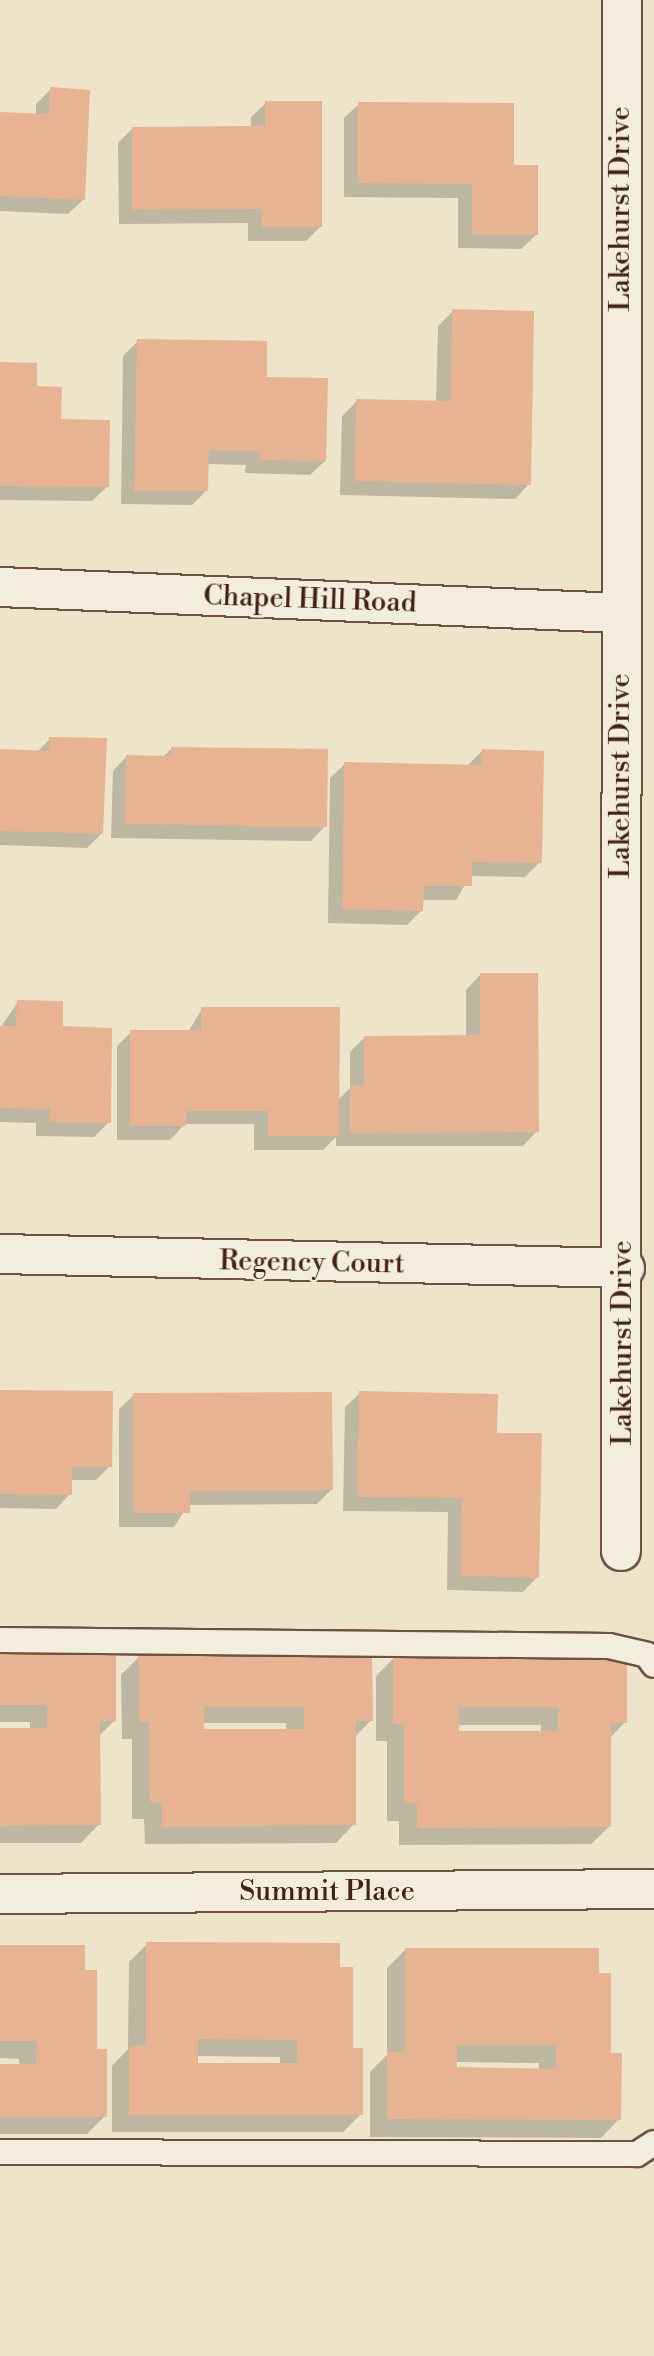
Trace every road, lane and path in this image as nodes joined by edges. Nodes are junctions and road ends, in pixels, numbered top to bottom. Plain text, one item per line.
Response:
1 (622, 0) edge
2 (0, 587) edge
3 (620, 613) junction
4 (0, 1254) edge
5 (625, 1268) junction
6 (621, 1551) dead end
7 (0, 1640) edge
8 (654, 1665) edge
9 (654, 1889) edge
10 (0, 1894) edge
11 (654, 2143) edge
12 (0, 2152) edge

1 - 3 street, Lakehurst Drive
2 - 3 street, Chapel Hill Road
3 - 5 street, Lakehurst Drive
4 - 5 street, Regency Court
5 - 6 street, Lakehurst Drive
7 - 8 lane
9 - 10 street, Summit Place
11 - 12 lane

